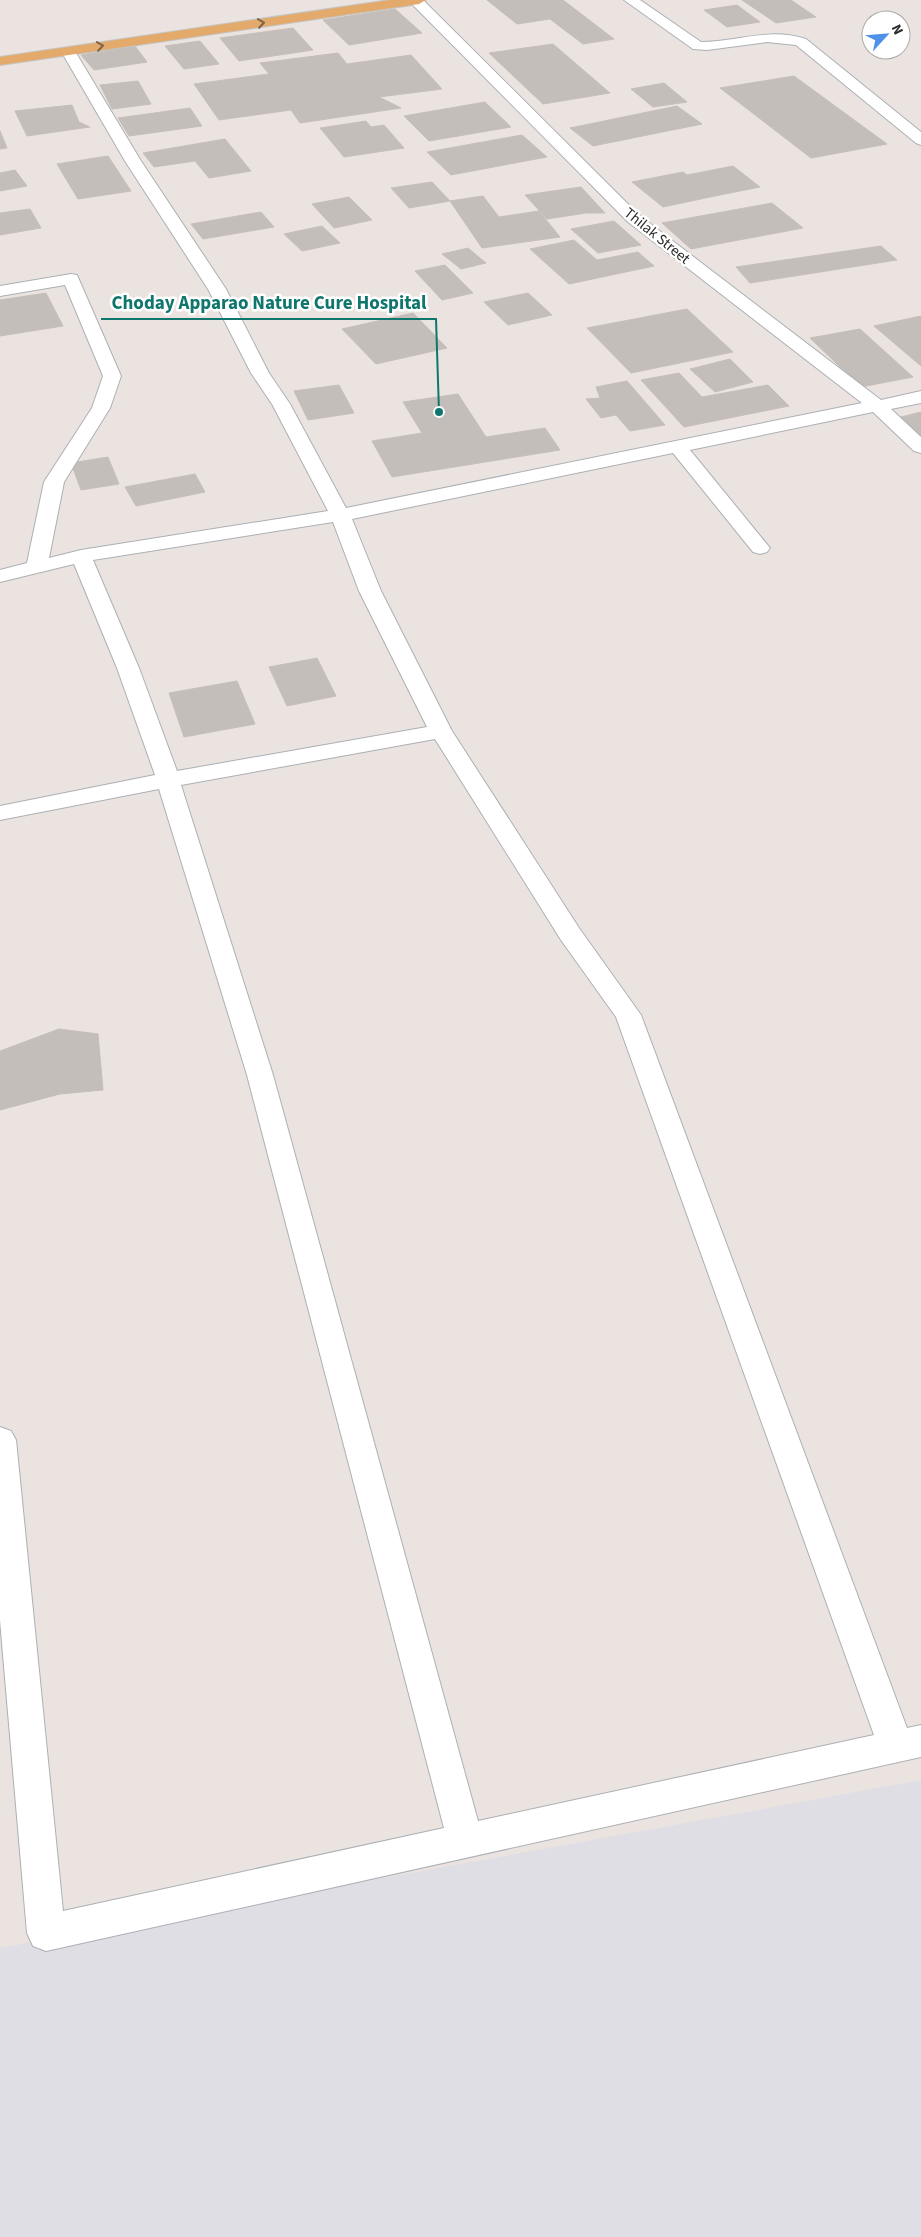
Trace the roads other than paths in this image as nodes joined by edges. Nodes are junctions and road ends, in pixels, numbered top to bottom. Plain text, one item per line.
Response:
1 (415, 0) edge
2 (419, 0) edge
3 (631, 0) edge
4 (68, 51) junction
5 (0, 61) edge
6 (921, 140) edge
7 (0, 291) edge
8 (921, 397) edge
9 (876, 405) junction
10 (677, 446) junction
11 (921, 447) edge
12 (340, 515) junction
13 (760, 548) dead end
14 (81, 556) junction
15 (37, 567) junction
16 (0, 576) edge
17 (441, 731) junction
18 (168, 780) junction
19 (0, 813) edge
20 (0, 1440) edge
21 (909, 1744) edge
22 (466, 1842) junction

1 - 2 main road
4 -> 1 main road
1 - 9 street, Thilak Street
3 - 6 street
4 - 5 main road
4 - 12 street
7 - 15 street
8 - 9 street
9 - 10 street
9 - 11 street, Thilak Street
10 - 12 street
10 - 13 street
12 - 14 street
12 - 17 street
14 - 15 street
14 - 18 street
15 - 16 street
17 - 18 street
17 - 21 street
18 - 19 street
18 - 22 street
20 - 22 street
21 - 22 street

